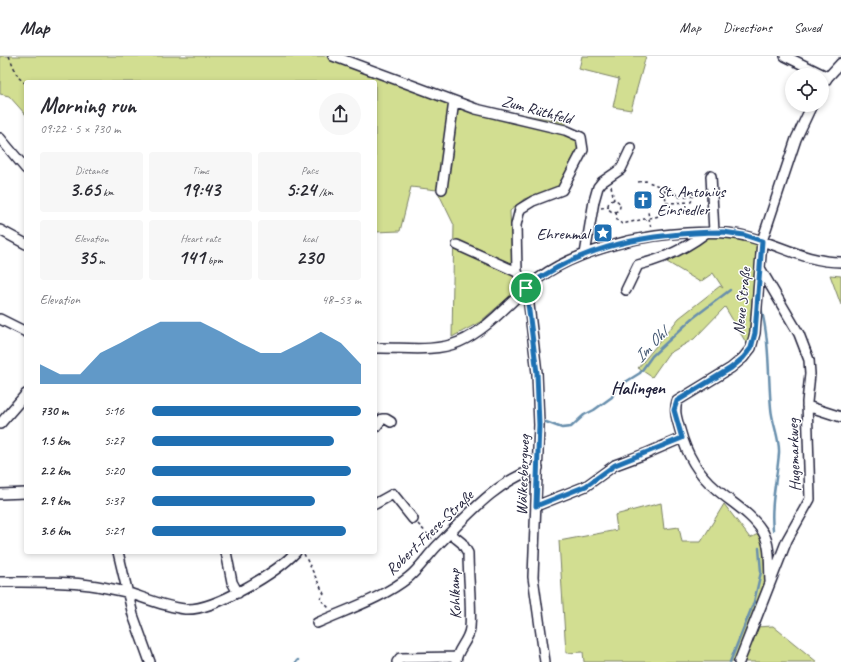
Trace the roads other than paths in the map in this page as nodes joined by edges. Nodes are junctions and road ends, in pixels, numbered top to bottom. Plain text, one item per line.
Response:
1 (332, 56) edge
2 (785, 56) edge
3 (841, 63) edge
4 (811, 68) edge
5 (829, 75) edge
6 (454, 101) junction
7 (809, 112) edge
8 (0, 138) edge
9 (631, 148) dead end
10 (24, 167) edge
11 (711, 176) dead end
12 (442, 189) dead end
13 (0, 230) edge
14 (710, 233) junction
15 (762, 241) junction
16 (24, 243) edge
17 (457, 245) dead end
18 (585, 254) junction
19 (841, 262) edge
20 (760, 268) junction
21 (517, 272) junction
22 (526, 288) junction
23 (626, 290) dead end
24 (0, 319) edge
25 (24, 331) edge
26 (377, 348) edge
27 (24, 396) edge
28 (807, 406) junction
29 (841, 417) edge
30 (391, 422) dead end
31 (0, 424) edge
32 (377, 426) edge
33 (682, 438) junction
34 (538, 468) junction
35 (24, 493) edge
36 (0, 494) edge
37 (377, 503) edge
38 (536, 506) junction
39 (413, 519) road end
40 (451, 534) junction
41 (118, 554) edge
42 (226, 554) edge
43 (293, 554) edge
44 (770, 581) junction
45 (0, 582) edge
46 (127, 592) junction
47 (238, 593) junction
48 (317, 623) dead end
49 (456, 659) edge
50 (150, 662) edge
51 (397, 662) edge
52 (545, 662) edge
53 (739, 662) edge

1 - 6 street, Zum Rüthfeld
2 - 4 street
3 - 5 street
6 - 12 street
6 - 21 street, Zum Rüthfeld
7 - 15 street, Neue Straße
8 - 10 street
9 - 18 street
11 - 14 street
13 - 16 street
14 - 15 street
14 - 18 street
14 - 23 street
15 - 19 street
15 - 20 street, Neue Straße
17 - 21 street
18 - 22 street
20 - 28 street, Hugemarkweg
20 - 33 street, Neue Straße
21 - 22 street, Zum Rüthfeld
22 - 26 street
22 - 34 street, Wälkesbergweg
24 - 25 street
27 - 31 street
28 - 29 street
28 - 44 street, Hugemarkweg
30 - 32 street
33 - 38 street
33 - 44 street, Neue Straße
34 - 38 street, Wälkesbergweg
34 - 40 street, Robert-Frese-Straße
35 - 36 street
37 - 39 street
38 - 52 street, Wälkesbergweg
40 - 48 street, Robert-Frese-Straße
40 - 49 street, Kohlkamp
41 - 46 street
42 - 47 street
43 - 47 street
44 - 53 street, Hugemarkweg
45 - 46 street
46 - 47 street
46 - 50 street
49 - 51 street, Kohlkamp

